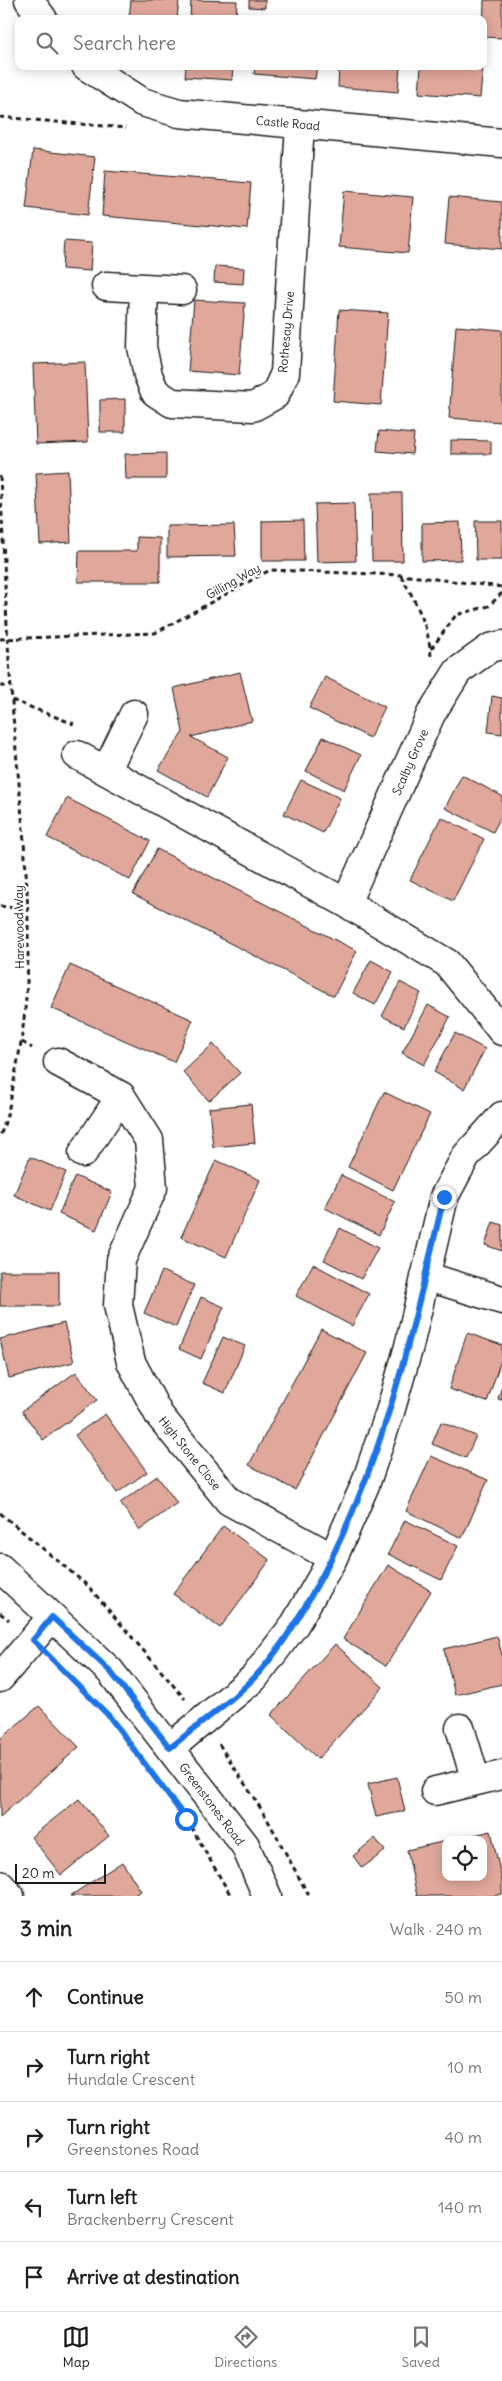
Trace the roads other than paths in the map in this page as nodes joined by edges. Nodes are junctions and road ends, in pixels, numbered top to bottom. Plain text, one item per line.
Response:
1 (29, 0) edge
2 (40, 15) edge
3 (92, 70) edge
4 (300, 124) junction
5 (502, 143) edge
6 (106, 286) dead end
7 (144, 288) junction
8 (182, 290) dead end
9 (502, 645) edge
10 (134, 714) dead end
11 (76, 755) road end
12 (106, 771) junction
13 (346, 903) junction
14 (502, 1031) edge
15 (58, 1062) dead end
16 (121, 1096) junction
17 (502, 1116) edge
18 (83, 1153) dead end
19 (425, 1276) junction
20 (502, 1300) edge
21 (333, 1558) junction
22 (0, 1568) edge
23 (52, 1617) junction
24 (0, 1678) edge
25 (460, 1728) dead end
26 (170, 1748) junction
27 (489, 1778) edge
28 (435, 1791) dead end
29 (0, 1885) edge
30 (10, 1896) edge
31 (267, 1896) edge

1 - 2 street
3 - 4 street, Castle Road
4 - 5 street, Castle Road
4 - 7 street, Rothesay Drive
6 - 7 street
7 - 8 street
9 - 13 street, Scalby Grove
10 - 12 street
11 - 12 street
12 - 13 street
13 - 14 street
15 - 16 street, High Stone Close
16 - 18 street
16 - 21 street, High Stone Close
17 - 19 street
19 - 20 street
19 - 21 street
21 - 26 street
22 - 23 street, Greenstones Road
23 - 24 street
23 - 26 street, Greenstones Road
25 - 27 street
26 - 31 street, Greenstones Road
27 - 28 street
29 - 30 street

